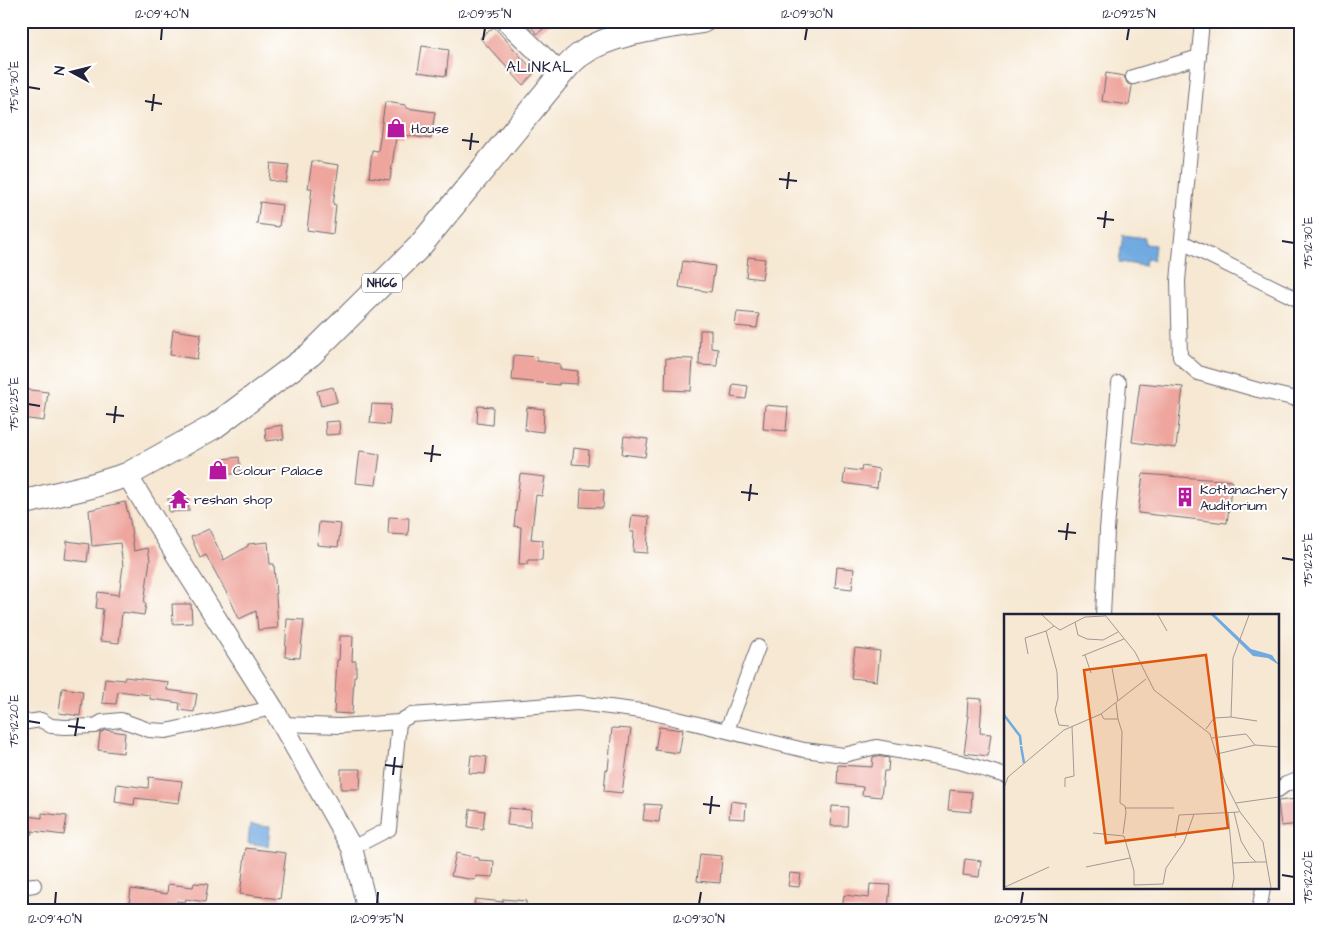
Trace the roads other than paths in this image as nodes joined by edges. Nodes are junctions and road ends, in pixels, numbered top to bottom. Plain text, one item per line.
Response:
1 (506, 21) edge
2 (702, 21) edge
3 (1202, 21) edge
4 (633, 28) edge
5 (1199, 56) junction
6 (560, 74) junction
7 (1133, 77) dead end
8 (1182, 242) junction
9 (1301, 301) edge
10 (1119, 383) dead end
11 (1301, 400) edge
12 (128, 475) junction
13 (21, 503) edge
14 (1103, 614) edge
15 (758, 647) dead end
16 (278, 716) junction
17 (399, 722) junction
18 (21, 723) edge
19 (727, 730) junction
20 (1004, 775) edge
21 (1301, 779) edge
22 (1280, 788) edge
23 (352, 848) junction
24 (1263, 890) edge
25 (368, 911) edge
26 (1258, 911) edge

1 - 6 main road
2 - 4 highway, NH66
3 - 5 street
4 - 6 highway, NH66
5 - 7 street
5 - 8 street
6 - 12 highway, NH66
8 - 9 street
8 - 11 street
10 - 14 street
12 - 13 highway, NH66
12 - 16 main road
15 - 19 street
16 - 17 street
16 - 18 street
16 - 23 main road
17 - 19 street
17 - 23 street
19 - 20 street
21 - 22 street
23 - 25 main road
24 - 26 street

